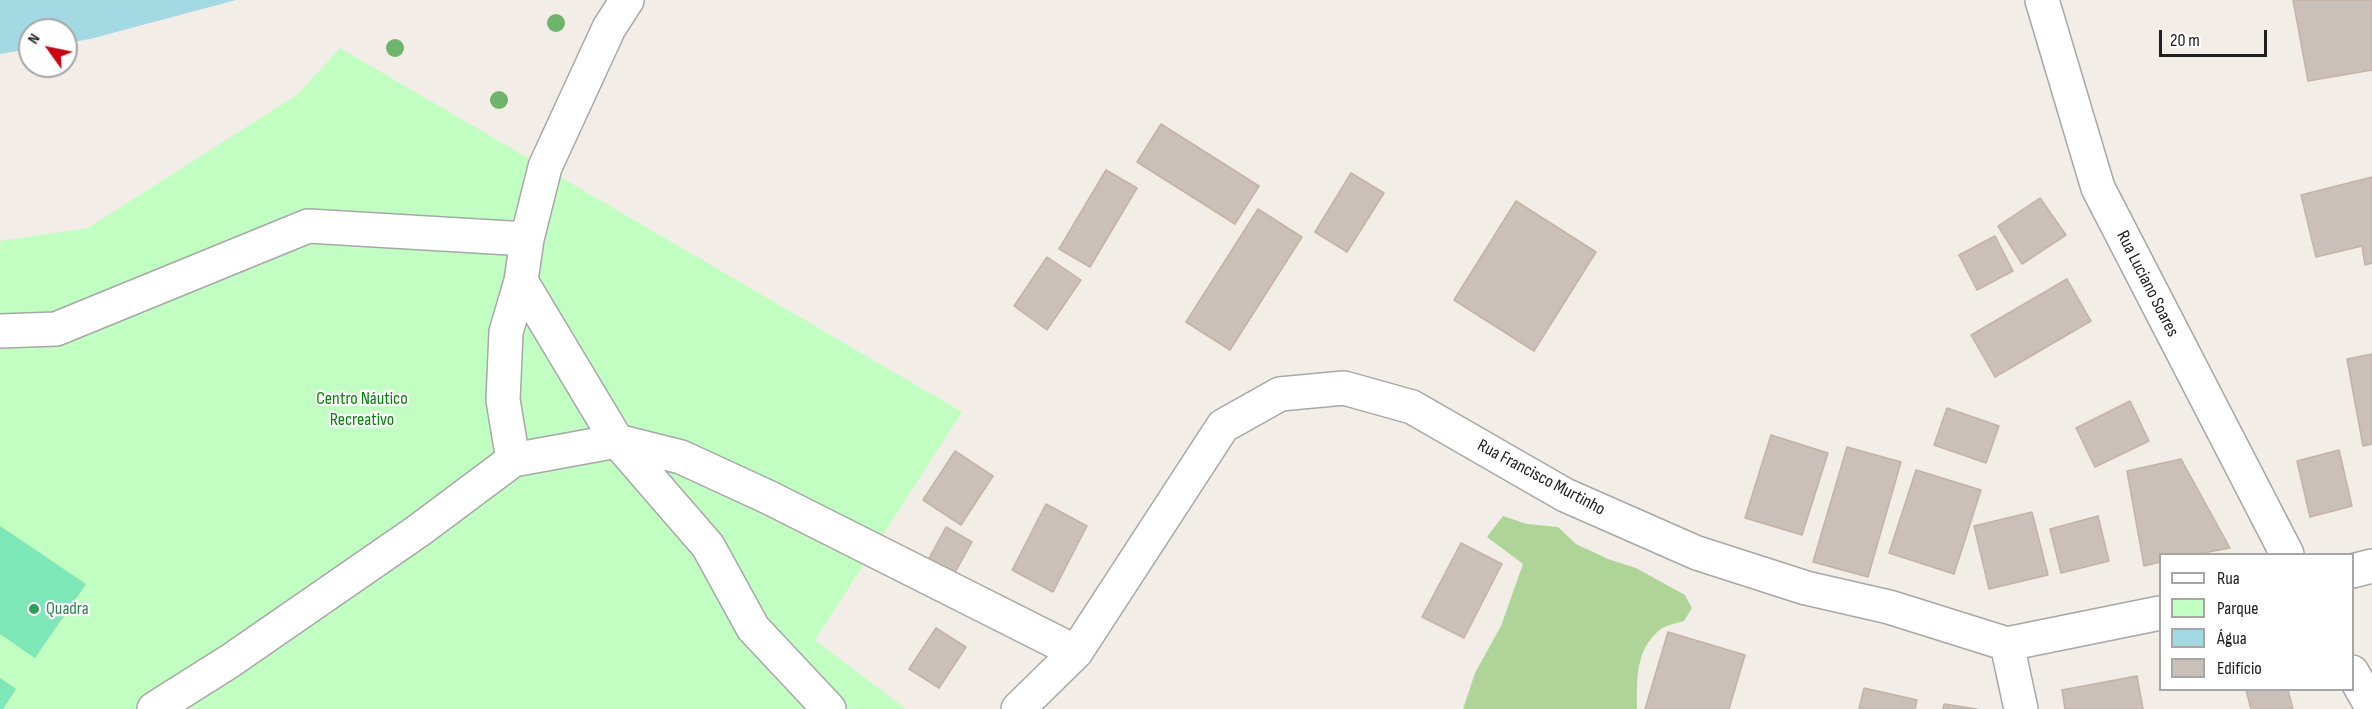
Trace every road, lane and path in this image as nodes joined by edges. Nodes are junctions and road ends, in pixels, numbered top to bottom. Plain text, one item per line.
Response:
1 (627, 0) edge
2 (2042, 0) edge
3 (527, 239) junction
4 (521, 281) junction
5 (0, 331) edge
6 (617, 441) junction
7 (513, 460) junction
8 (2286, 553) edge
9 (2372, 566) edge
10 (2354, 570) edge
11 (2159, 613) edge
12 (2007, 644) junction
13 (1076, 652) junction
14 (2354, 676) edge
15 (2372, 707) edge
16 (154, 709) edge
17 (829, 709) edge
18 (1018, 709) edge
19 (2021, 709) edge

1 - 3 street
2 - 8 street, Rua Luciano Soares
3 - 4 street
3 - 5 street
4 - 6 street
4 - 7 street
6 - 7 street
6 - 13 street
6 - 17 street
7 - 16 street
9 - 10 street
11 - 12 street, Rua Francisco Murtinho
12 - 13 street, Rua Francisco Murtinho
12 - 19 street
13 - 18 street, Rua Francisco Murtinho
14 - 15 street

